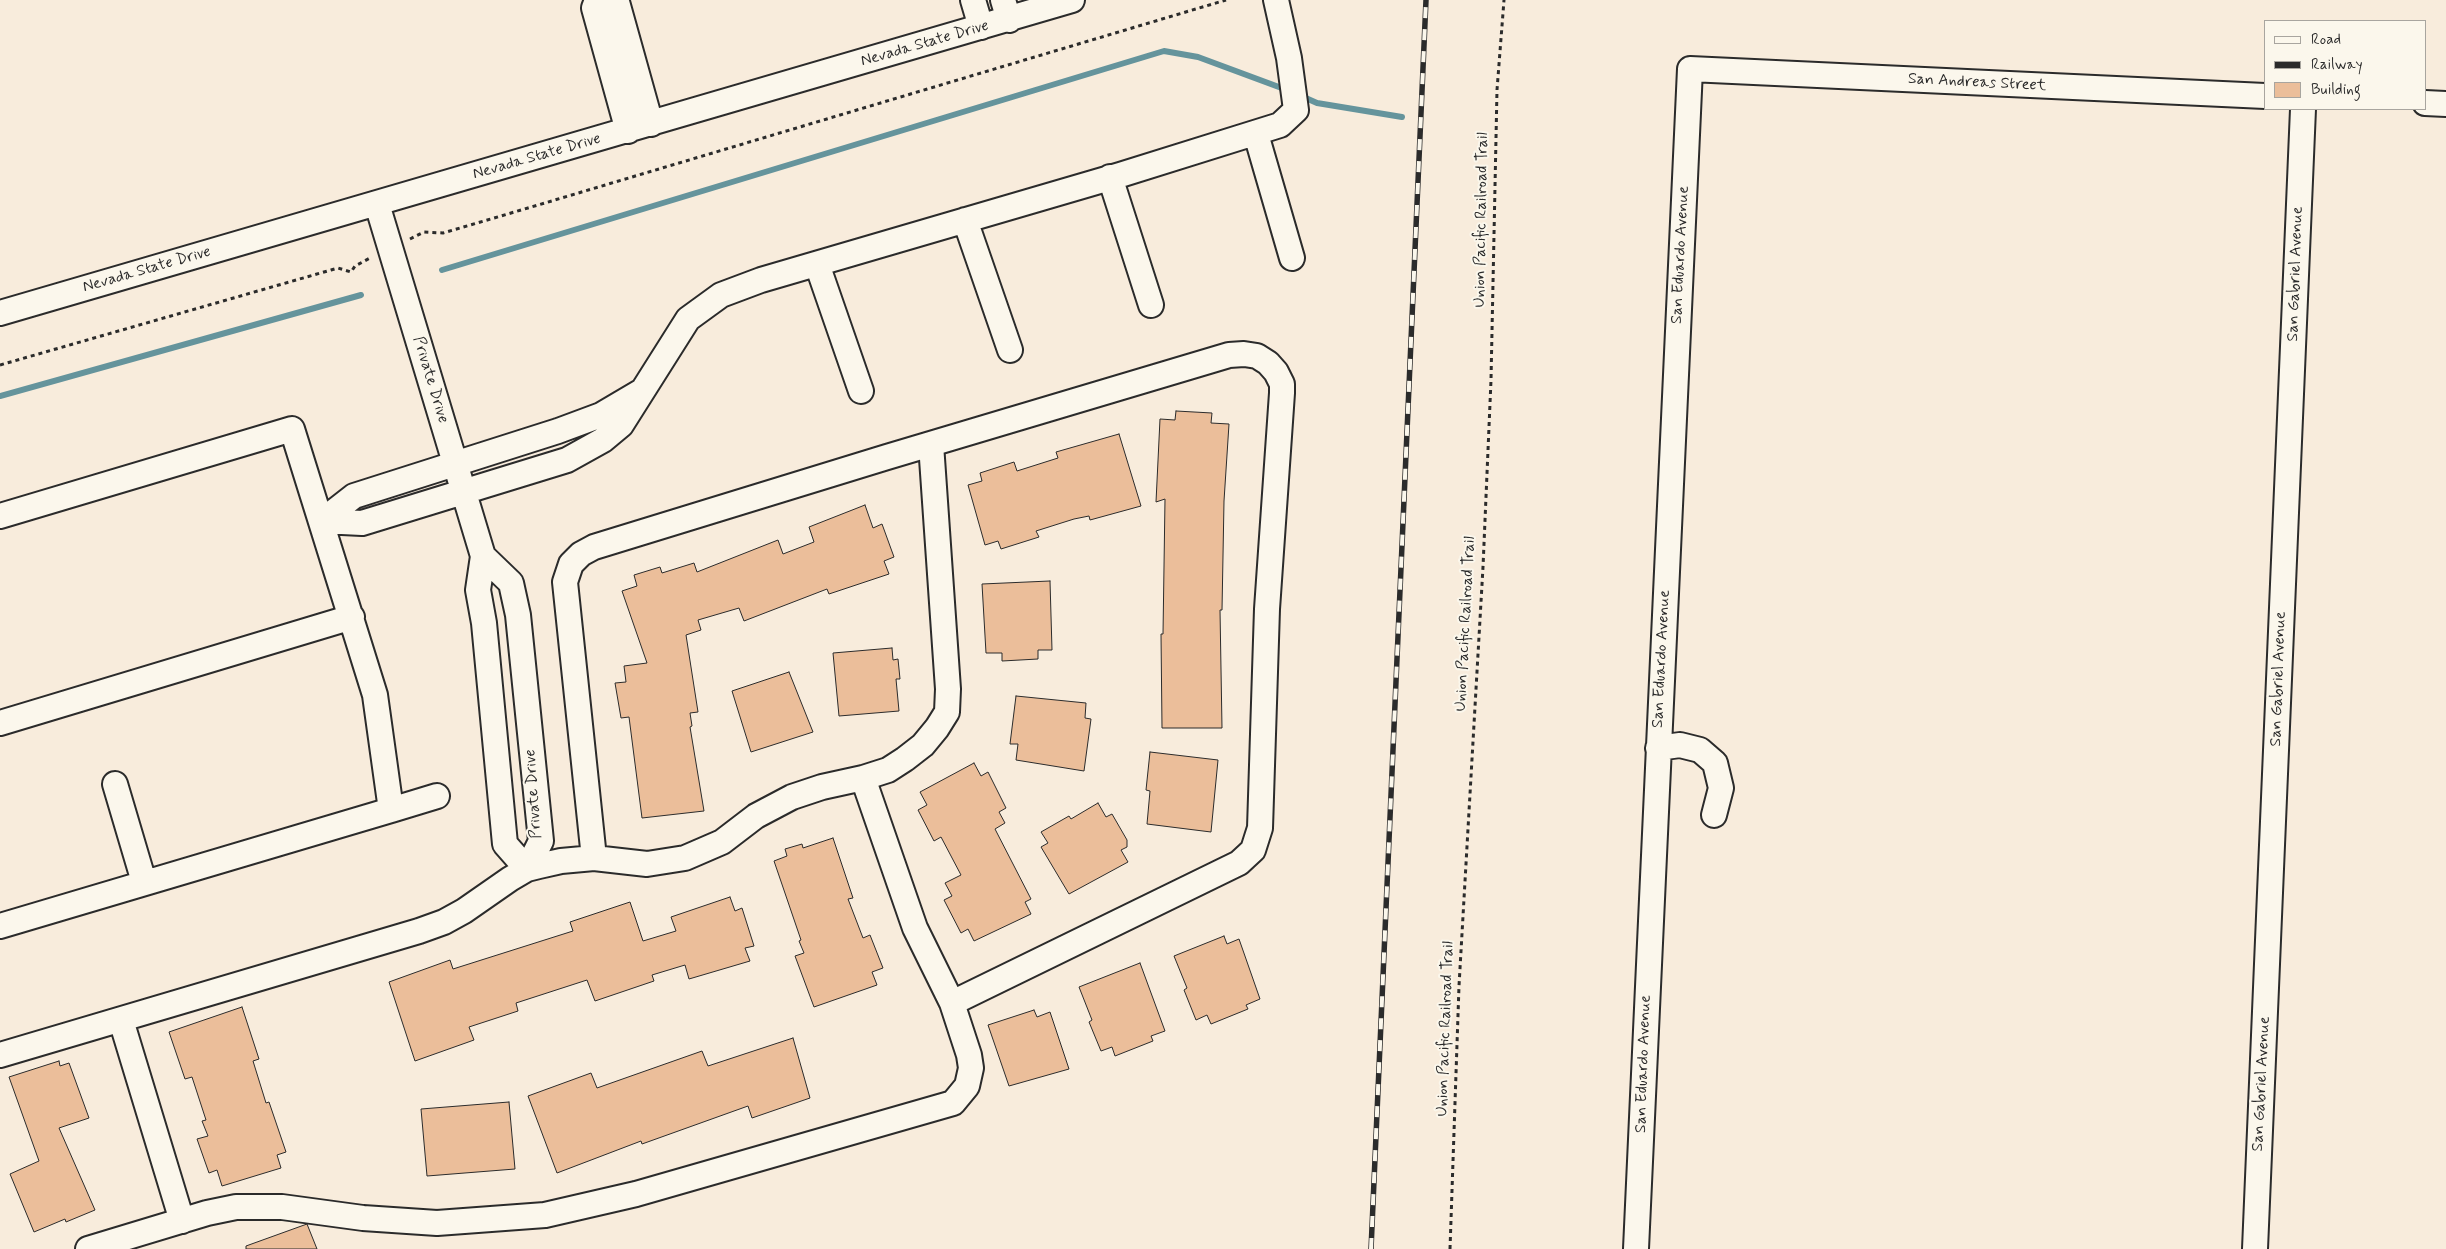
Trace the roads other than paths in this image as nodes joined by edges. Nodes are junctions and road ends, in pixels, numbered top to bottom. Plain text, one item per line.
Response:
1 (597, 0) edge
2 (614, 0) edge
3 (973, 0) edge
4 (1072, 0) edge
5 (1276, 0) edge
6 (1006, 10) edge
7 (981, 27) junction
8 (1690, 69) joint
9 (2264, 96) edge
10 (2426, 103) edge
11 (2446, 104) edge
12 (2303, 110) edge
13 (650, 124) junction
14 (628, 131) junction
15 (1256, 134) junction
16 (1110, 177) junction
17 (377, 204) junction
18 (965, 220) junction
19 (1292, 258) dead end
20 (817, 264) junction
21 (1151, 305) dead end
22 (0, 313) edge
23 (1010, 350) dead end
24 (644, 390) junction
25 (861, 390) dead end
26 (931, 444) junction
27 (455, 464) junction
28 (372, 490) junction
29 (464, 492) junction
30 (0, 516) edge
31 (380, 518) junction
32 (322, 521) junction
33 (483, 556) junction
34 (352, 617) junction
35 (0, 723) edge
36 (1658, 748) junction
37 (863, 778) junction
38 (115, 784) dead end
39 (437, 796) dead end
40 (391, 810) junction
41 (1714, 815) dead end
42 (594, 858) junction
43 (526, 869) junction
44 (144, 882) junction
45 (0, 926) edge
46 (952, 1004) junction
47 (121, 1020) junction
48 (0, 1055) edge
49 (182, 1221) junction
50 (88, 1249) edge
51 (1636, 1249) edge
52 (2255, 1249) edge

1 - 14 street
2 - 13 street
3 - 7 street
4 - 6 street, Nevada State Drive
5 - 15 street
6 - 7 street, Nevada State Drive
7 - 13 street, Nevada State Drive
8 - 9 street, San Andreas Street
8 - 36 street, San Eduardo Avenue
10 - 11 street
12 - 52 street, San Gabriel Avenue
13 - 14 street, Nevada State Drive
14 - 17 street, Nevada State Drive
15 - 16 street
15 - 19 street
16 - 18 street
16 - 21 street
17 - 22 street, Nevada State Drive
17 - 27 street, Private Drive
18 - 20 street
18 - 23 street
20 - 24 street
20 - 25 street
24 - 27 street
24 - 29 street
26 - 37 street
26 - 42 street
26 - 46 street
27 - 28 street
27 - 29 street, Private Drive
28 - 31 street
28 - 32 street
29 - 31 street
29 - 33 street, Private Drive
30 - 32 street
31 - 32 street
32 - 34 street
33 - 43 street, Private Drive
33 - 43 street, Private Drive
34 - 35 street
34 - 40 street
36 - 41 street
36 - 51 street, San Eduardo Avenue
37 - 42 street
37 - 46 street
38 - 44 street
39 - 40 street
40 - 44 street
42 - 43 street
43 - 47 street
44 - 45 street
46 - 49 street
47 - 48 street
47 - 49 street
49 - 50 street

